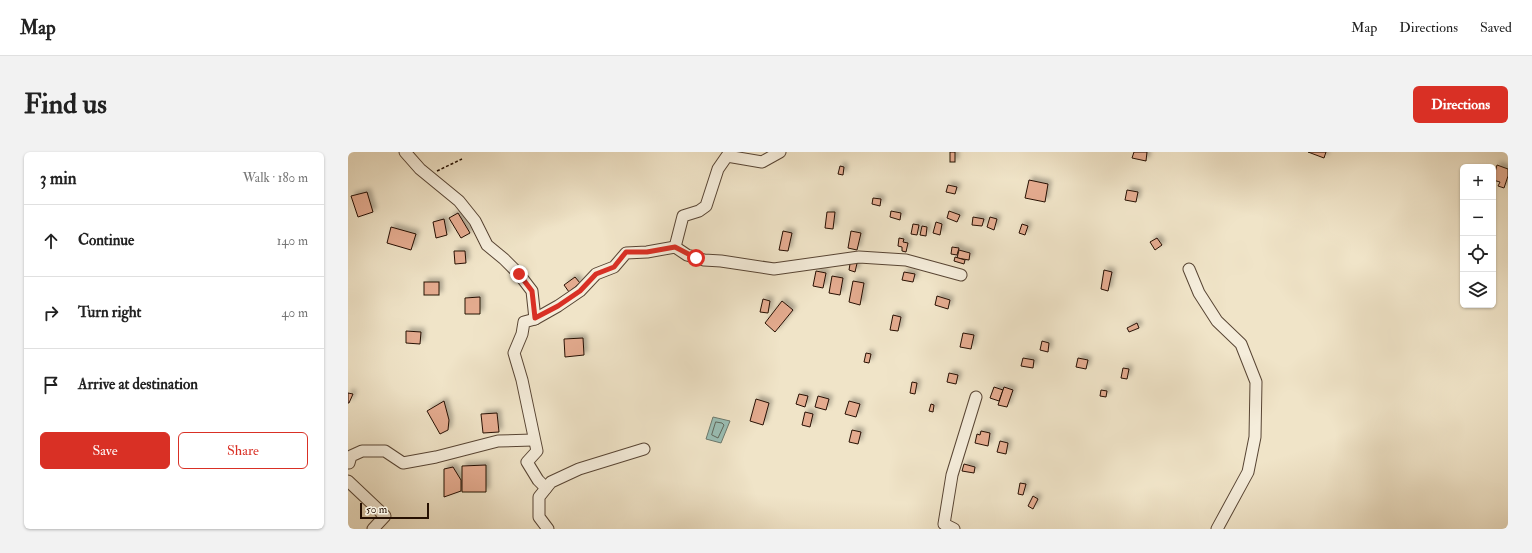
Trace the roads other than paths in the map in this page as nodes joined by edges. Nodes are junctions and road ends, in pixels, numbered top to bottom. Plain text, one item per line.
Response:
1 (405, 152) edge
2 (780, 152) edge
3 (675, 247) junction
4 (1189, 269) dead end
5 (961, 275) dead end
6 (535, 318) junction
7 (976, 397) dead end
8 (533, 440) dead end
9 (644, 449) dead end
10 (348, 462) edge
11 (348, 481) edge
12 (546, 488) junction
13 (373, 529) edge
14 (548, 529) edge
15 (954, 529) edge
16 (1217, 529) edge

1 - 6 street
2 - 3 street
3 - 5 street
3 - 6 street
4 - 16 street
6 - 12 street
7 - 15 street
8 - 10 street
9 - 12 street
11 - 13 street
12 - 14 street

